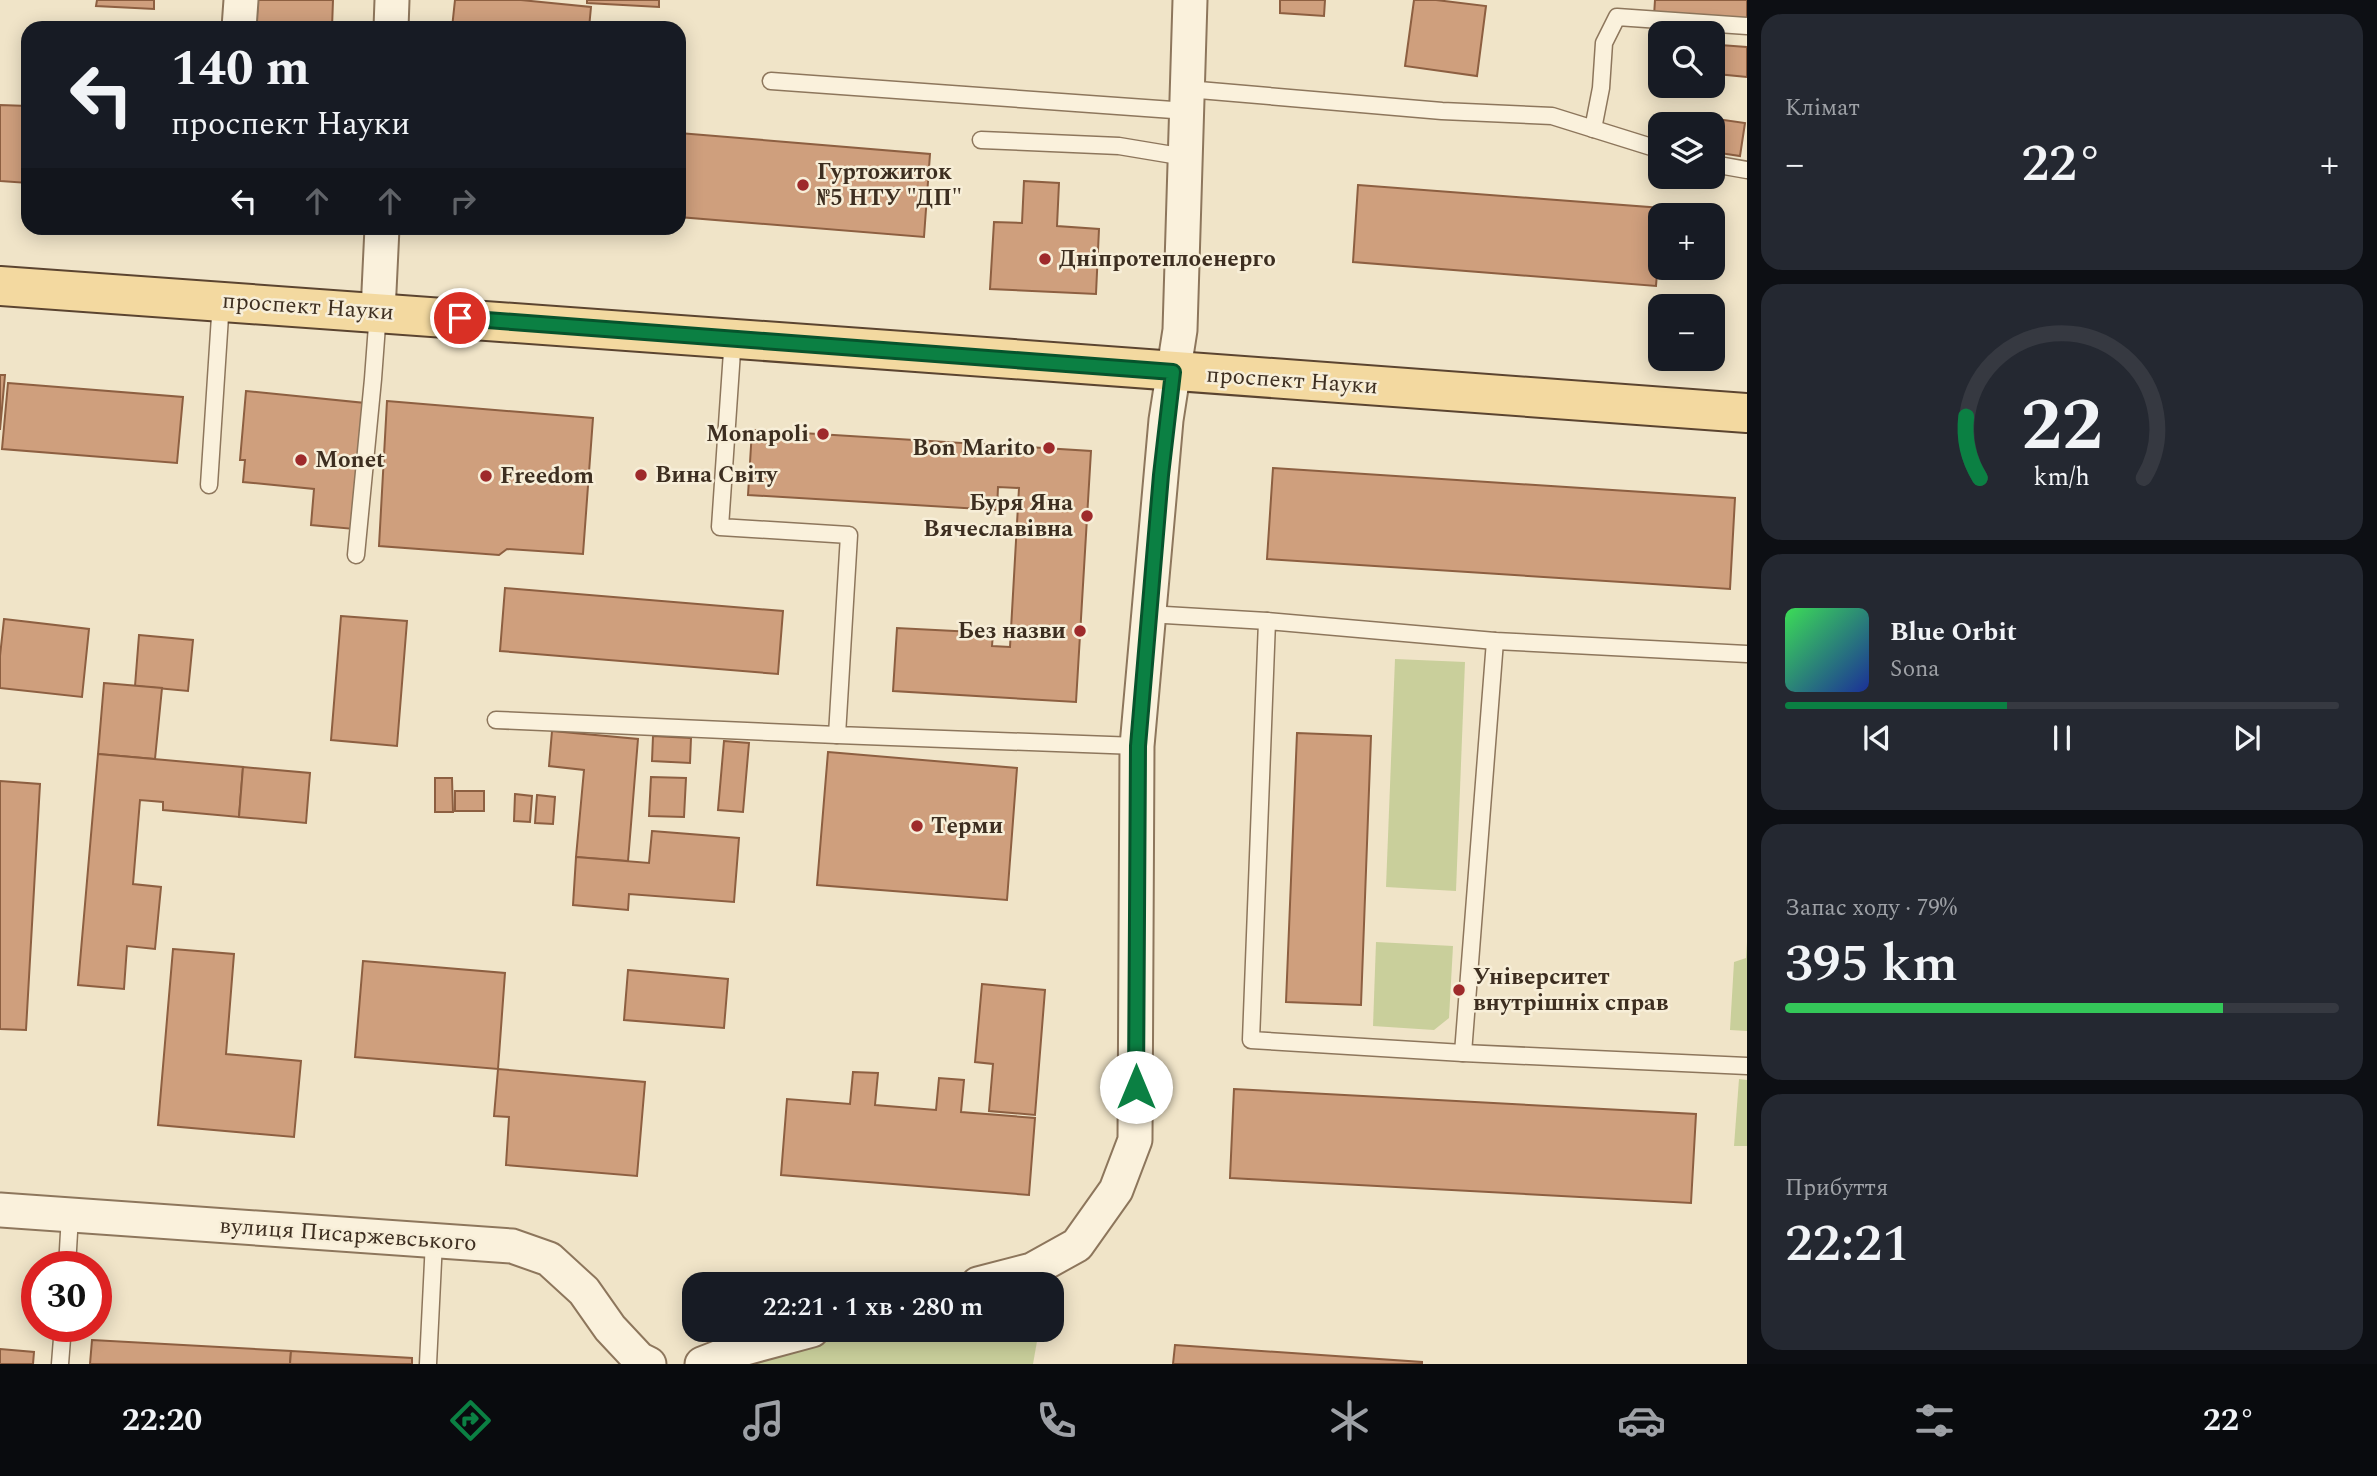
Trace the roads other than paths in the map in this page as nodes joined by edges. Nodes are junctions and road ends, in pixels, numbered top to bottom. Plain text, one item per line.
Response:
1 (241, 0) edge
2 (392, 0) edge
3 (1190, 0) edge
4 (240, 21) edge
5 (391, 21) edge
6 (1747, 26) edge
7 (771, 81) dead end
8 (1187, 100) junction
9 (1593, 129) junction
10 (981, 140) dead end
11 (1648, 146) edge
12 (1185, 157) junction
13 (1725, 166) edge
14 (1747, 170) edge
15 (382, 235) edge
16 (0, 286) edge
17 (221, 301) junction
18 (377, 312) junction
19 (733, 337) junction
20 (1173, 372) junction
21 (1747, 413) edge
22 (209, 485) dead end
23 (356, 555) dead end
24 (1148, 614) junction
25 (1267, 621) junction
26 (1495, 641) junction
27 (1747, 654) edge
28 (496, 720) dead end
29 (837, 735) junction
30 (1138, 746) junction
31 (1464, 1053) junction
32 (1747, 1066) edge
33 (0, 1210) edge
34 (71, 1215) junction
35 (434, 1241) junction
36 (68, 1251) edge
37 (1024, 1272) edge
38 (62, 1342) edge
39 (768, 1342) edge
40 (60, 1364) edge
41 (428, 1364) edge
42 (649, 1364) edge
43 (702, 1364) edge

1 - 4 street
2 - 5 street
3 - 8 street
6 - 9 lane
7 - 8 lane
8 - 9 lane
8 - 12 street
9 - 11 lane
10 - 12 lane
12 - 20 street
13 - 14 lane
15 - 18 street
16 - 17 main road, проспект Науки
17 - 18 main road, проспект Науки
17 - 22 lane
18 - 19 main road, проспект Науки
18 - 23 lane
19 - 20 main road, проспект Науки
19 - 29 lane
20 - 21 main road, проспект Науки
20 - 24 street
24 - 25 lane
24 - 30 street
25 - 26 lane
25 - 31 lane
26 - 27 lane
26 - 31 lane
28 - 29 lane
29 - 30 lane
30 - 37 street
31 - 32 lane
33 - 34 street, вулиця Писаржевського
34 - 35 street, вулиця Писаржевського
34 - 36 lane
35 - 41 lane
35 - 42 street, вулиця Писаржевського
38 - 40 lane
39 - 43 street

